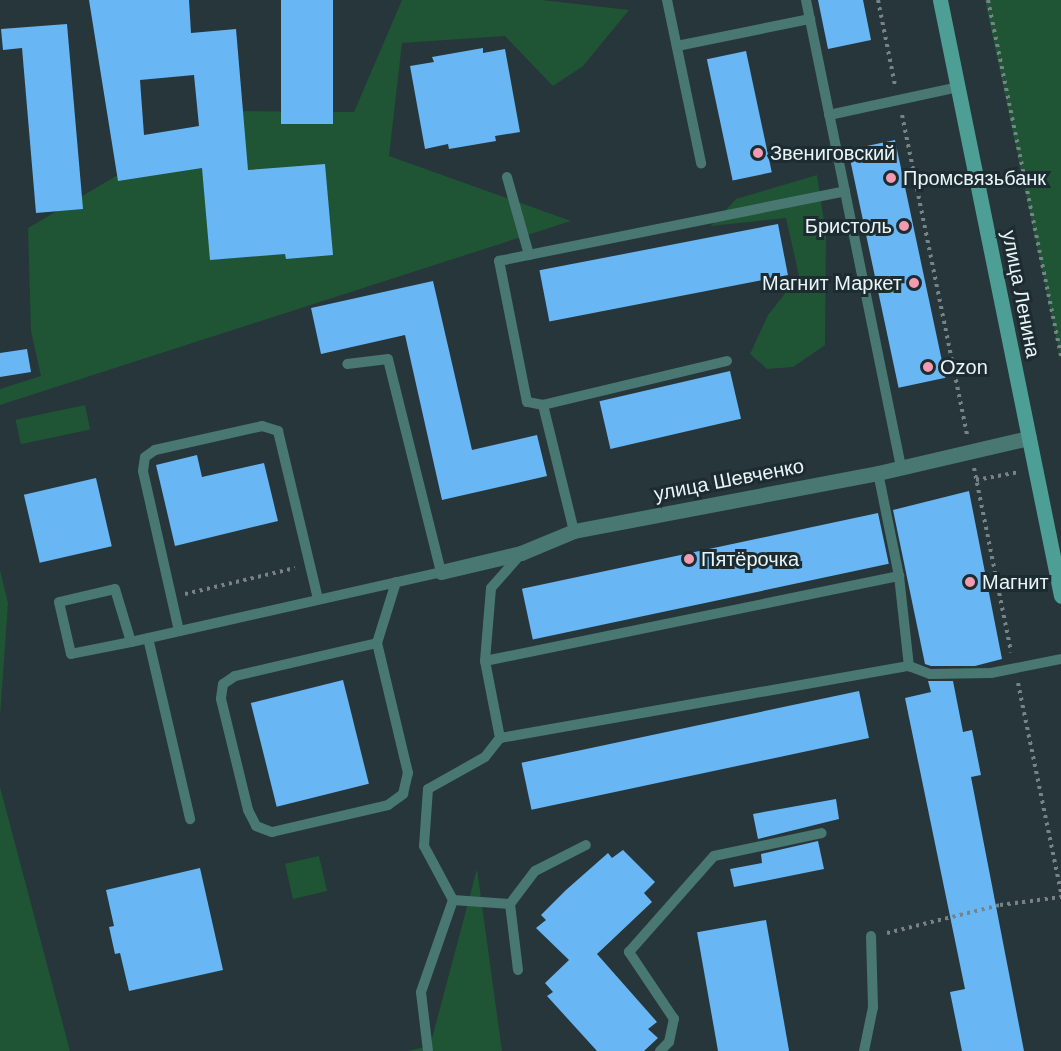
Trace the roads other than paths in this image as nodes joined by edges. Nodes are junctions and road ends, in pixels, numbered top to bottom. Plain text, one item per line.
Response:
1 (667, 0) edge
2 (806, 0) edge
3 (940, 0) edge
4 (810, 19) junction
5 (677, 46) junction
6 (958, 87) junction
7 (829, 115) junction
8 (701, 163) dead end
9 (507, 177) dead end
10 (845, 191) junction
11 (529, 255) junction
12 (727, 361) dead end
13 (346, 364) dead end
14 (543, 405) junction
15 (1029, 438) junction
16 (901, 467) junction
17 (878, 472) junction
18 (574, 531) junction
19 (521, 554) junction
20 (441, 572) junction
21 (899, 576) junction
22 (396, 582) junction
23 (1061, 596) edge
24 (318, 599) junction
25 (179, 631) junction
26 (148, 638) junction
27 (131, 642) junction
28 (377, 643) junction
29 (1061, 659) edge
30 (485, 661) junction
31 (909, 666) junction
32 (501, 738) junction
33 (190, 819) dead end
34 (822, 833) dead end
35 (586, 845) dead end
36 (453, 900) junction
37 (510, 904) junction
38 (871, 936) road end
39 (518, 970) dead end
40 (428, 1051) edge
41 (660, 1051) edge
42 (864, 1051) edge

1 - 5 lane
2 - 4 lane
3 - 6 main road, улица Ленина
4 - 5 lane
4 - 7 lane
5 - 8 lane
6 - 7 lane
6 - 15 main road, улица Ленина
7 - 10 lane
9 - 11 lane
10 - 11 lane
10 - 16 lane
11 - 14 lane
12 - 14 lane
13 - 20 lane
14 - 18 lane
15 - 16 street, улица Шевченко
15 - 23 main road, улица Ленина
16 - 17 street, улица Шевченко
17 - 18 street, улица Шевченко
17 - 21 lane
18 - 19 street, улица Шевченко
19 - 20 street, улица Шевченко
19 - 30 lane
20 - 22 lane
21 - 30 lane
21 - 31 lane
22 - 24 lane
22 - 28 lane
24 - 25 lane
24 - 25 lane
25 - 26 lane
26 - 27 lane
26 - 33 lane
27 - 27 lane
28 - 28 lane
29 - 31 lane
30 - 32 lane
31 - 32 lane
32 - 36 lane
34 - 41 lane
35 - 37 lane
36 - 37 lane
36 - 40 lane
37 - 39 lane
38 - 42 lane

